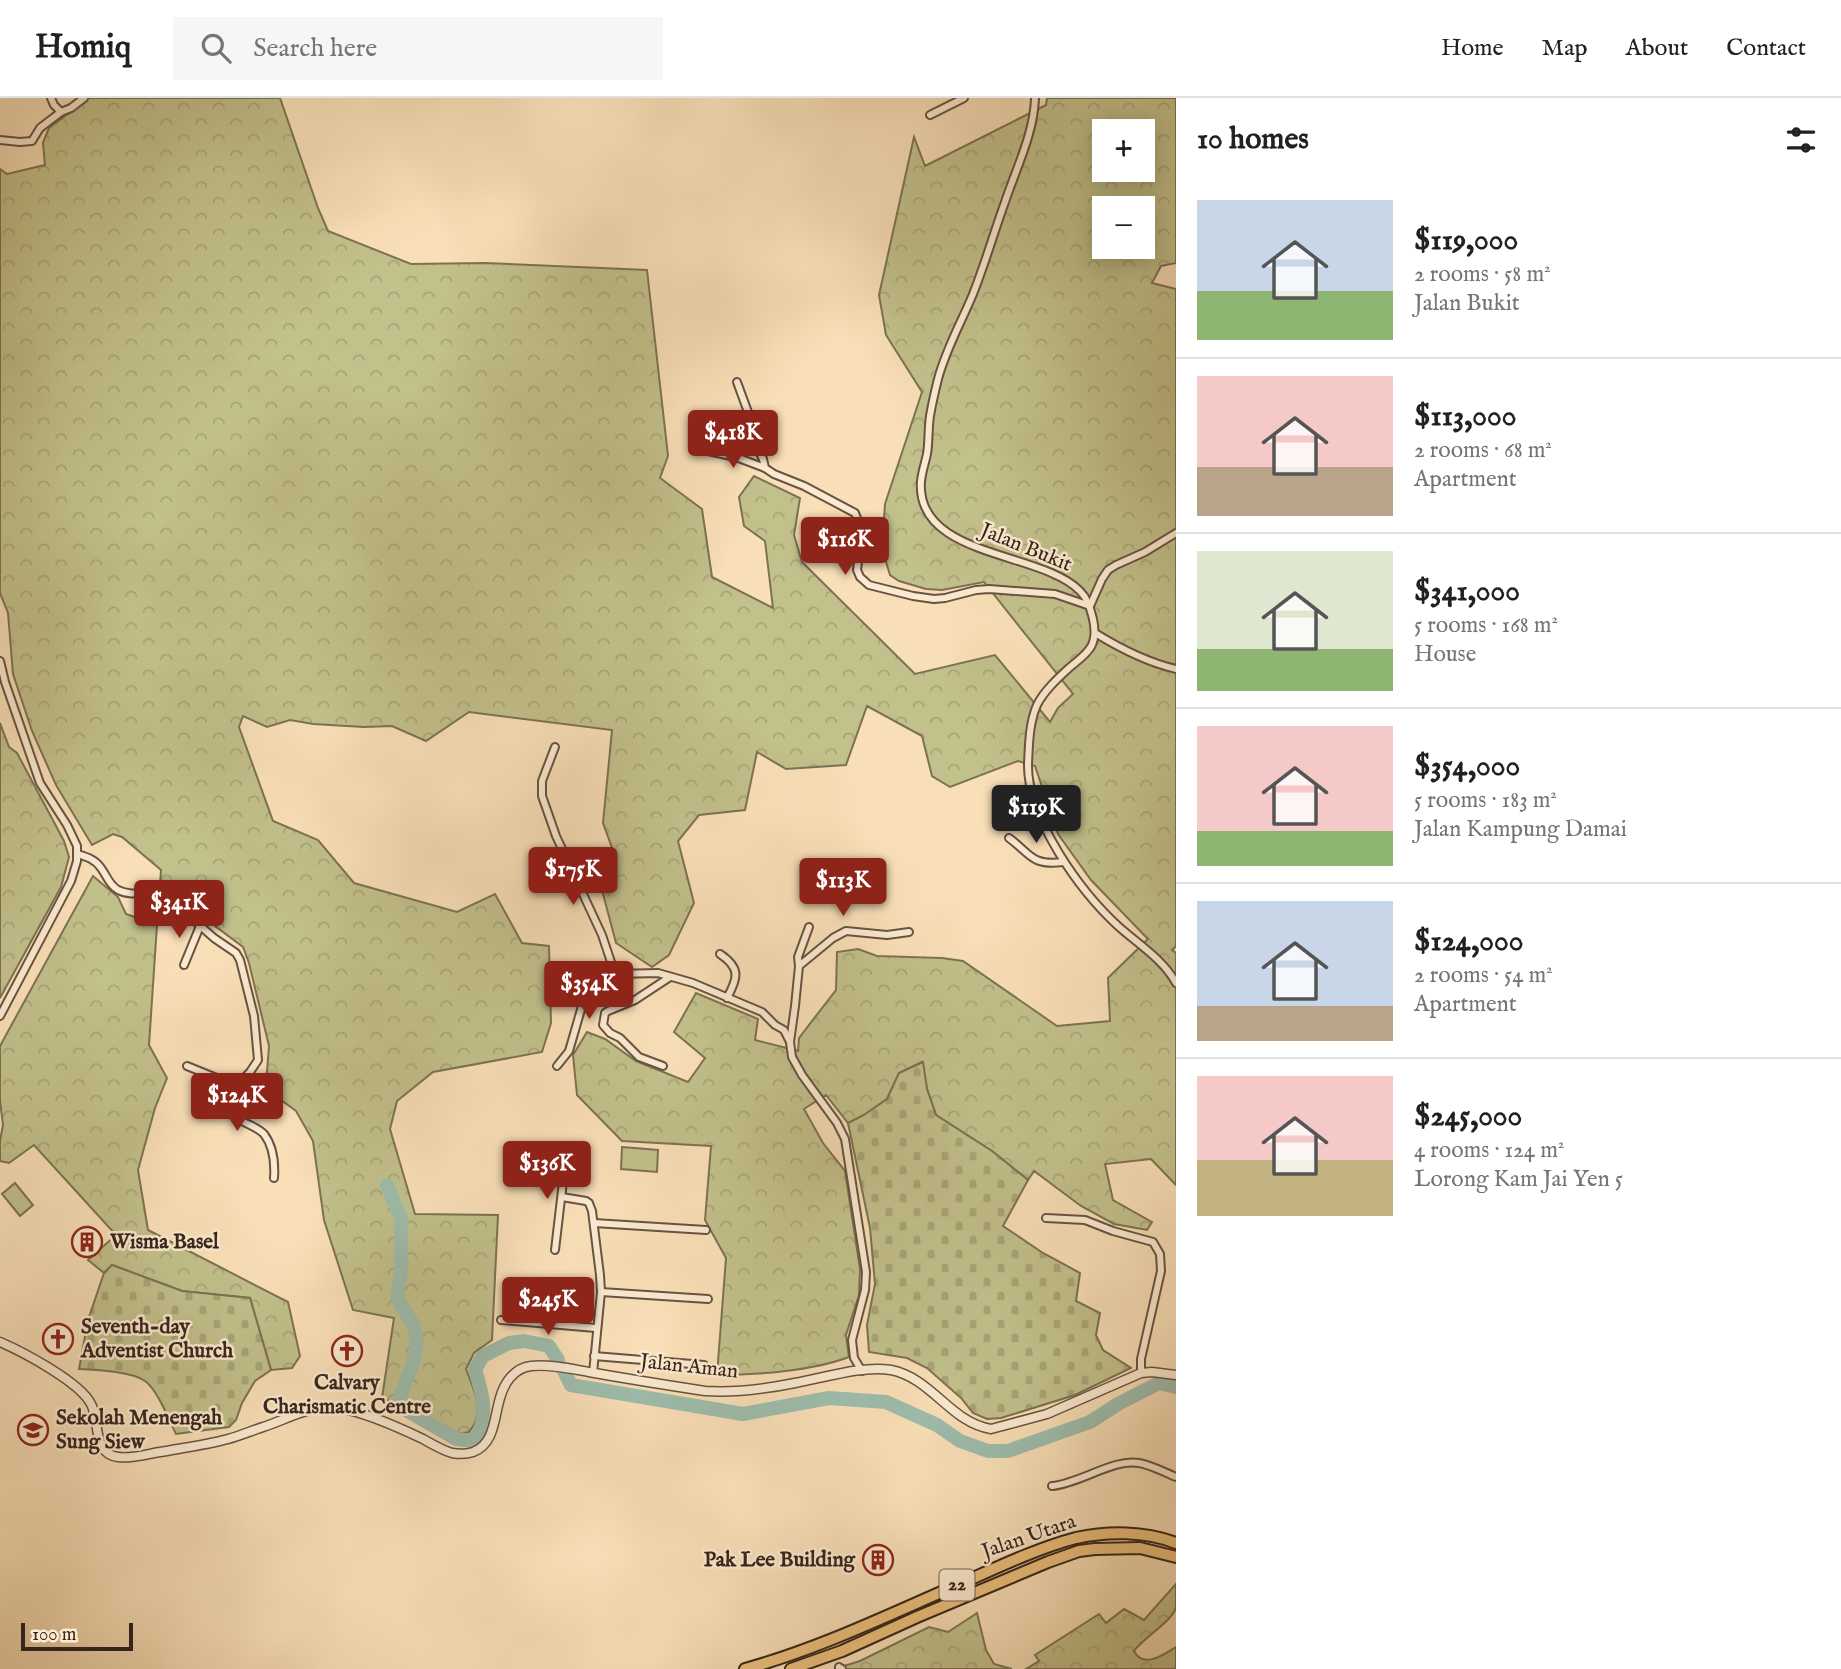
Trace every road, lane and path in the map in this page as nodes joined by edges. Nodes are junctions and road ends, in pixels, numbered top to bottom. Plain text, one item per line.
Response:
1 (51, 98) edge
2 (84, 98) edge
3 (964, 98) edge
4 (1035, 100) edge
5 (61, 112) junction
6 (930, 115) dead end
7 (0, 140) edge
8 (737, 382) dead end
9 (708, 451) dead end
10 (765, 468) junction
11 (1176, 533) edge
12 (1090, 606) junction
13 (1095, 633) junction
14 (0, 661) edge
15 (1176, 669) edge
16 (555, 747) dead end
17 (1009, 838) dead end
18 (78, 854) junction
19 (1063, 862) junction
20 (200, 926) junction
21 (809, 927) dead end
22 (909, 932) dead end
23 (720, 954) dead end
24 (184, 965) dead end
25 (799, 966) junction
26 (615, 974) junction
27 (670, 977) junction
28 (1176, 982) edge
29 (727, 998) junction
30 (0, 1016) edge
31 (790, 1042) junction
32 (187, 1066) dead end
33 (557, 1066) dead end
34 (663, 1066) dead end
35 (237, 1085) junction
36 (566, 1156) dead end
37 (274, 1178) dead end
38 (562, 1197) junction
39 (1046, 1218) dead end
40 (594, 1223) junction
41 (706, 1230) dead end
42 (555, 1250) dead end
43 (601, 1292) junction
44 (708, 1299) dead end
45 (501, 1320) dead end
46 (597, 1328) junction
47 (0, 1342) edge
48 (594, 1356) junction
49 (704, 1365) dead end
50 (862, 1371) junction
51 (593, 1373) junction
52 (1141, 1373) junction
53 (1176, 1375) edge
54 (1176, 1477) edge
55 (1052, 1486) dead end
56 (1176, 1543) edge
57 (1176, 1557) edge
58 (745, 1669) edge
59 (791, 1669) edge

1 - 5 street
2 - 5 street
3 - 6 street
4 - 12 street, Jalan Bukit
5 - 7 street
8 - 10 street
9 - 10 street
10 - 12 street
11 - 12 street
12 - 13 street
13 - 15 street
13 - 19 street
14 - 18 street
16 - 26 street
17 - 19 street
18 - 20 street
18 - 30 street
19 - 28 street
20 - 24 street
20 - 35 street
21 - 25 street
22 - 25 street
23 - 29 street
25 - 31 street
26 - 27 street
26 - 33 street
27 - 29 street
27 - 34 street
29 - 31 street
31 - 50 street
32 - 35 street
35 - 37 street
36 - 38 street
38 - 40 street
38 - 42 street
39 - 52 street
40 - 41 street
40 - 43 street
43 - 44 street
43 - 46 street
45 - 46 street
46 - 48 street
47 - 51 street, Jalan Aman
48 - 49 street
48 - 51 street
50 - 51 street, Jalan Aman
50 - 52 street, Jalan Aman
52 - 53 street, Jalan Aman
54 - 55 street
56 - 58 highway, Jalan Utara / 22
57 - 59 highway, Jalan Utara / 22

